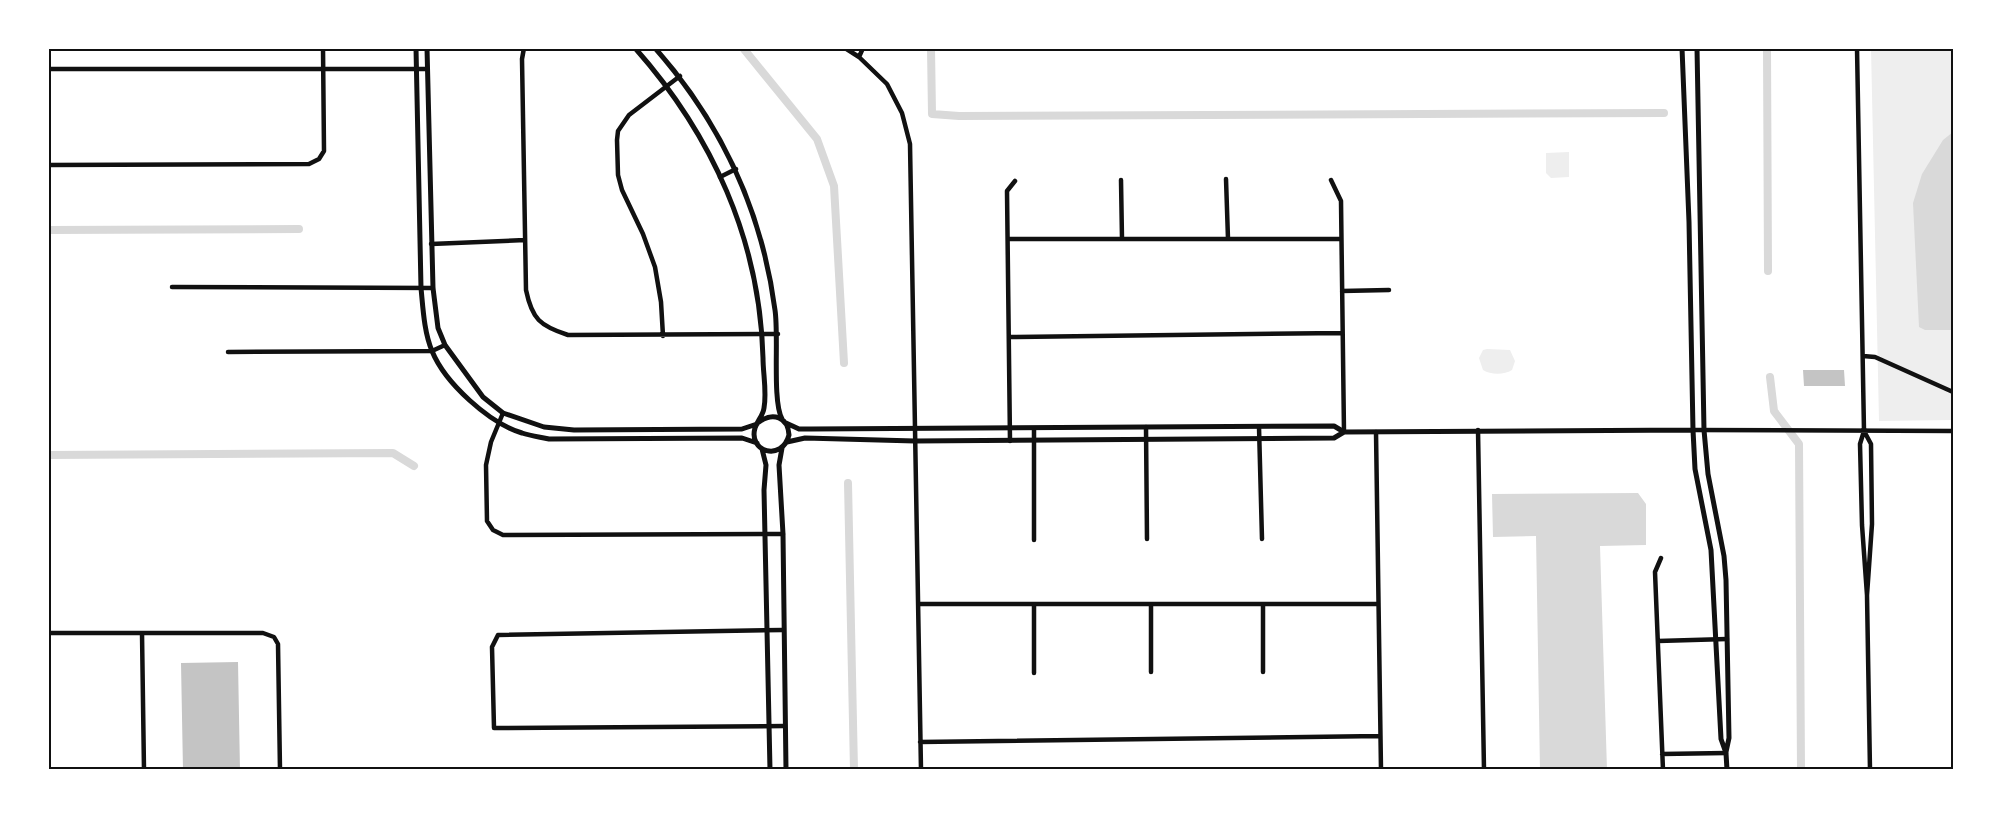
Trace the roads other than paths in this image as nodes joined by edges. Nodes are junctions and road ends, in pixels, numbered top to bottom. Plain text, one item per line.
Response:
1 (322, 48) edge
2 (416, 48) edge
3 (427, 48) edge
4 (524, 48) edge
5 (635, 48) edge
6 (655, 48) edge
7 (845, 48) edge
8 (863, 48) edge
9 (1682, 48) edge
10 (1697, 48) edge
11 (1857, 48) edge
12 (860, 57) junction
13 (48, 69) edge
14 (416, 69) junction
15 (427, 69) junction
16 (323, 70) junction
17 (680, 76) junction
18 (668, 87) junction
19 (48, 165) edge
20 (736, 169) junction
21 (720, 177) junction
22 (1226, 179) dead end
23 (1121, 180) dead end
24 (1331, 180) dead end
25 (1015, 181) dead end
26 (1008, 239) junction
27 (1122, 239) junction
28 (1228, 239) junction
29 (1341, 239) junction
30 (525, 240) junction
31 (431, 244) junction
32 (172, 287) dead end
33 (421, 288) junction
34 (433, 288) junction
35 (1389, 290) dead end
36 (1342, 291) junction
37 (1342, 333) junction
38 (762, 334) junction
39 (778, 334) junction
40 (663, 336) junction
41 (1010, 337) junction
42 (445, 345) junction
43 (432, 351) junction
44 (228, 352) dead end
45 (1863, 357) junction
46 (1953, 392) edge
47 (503, 413) junction
48 (784, 421) junction
49 (499, 422) junction
50 (758, 423) junction
51 (1146, 427) junction
52 (1259, 427) junction
53 (914, 429) junction
54 (1010, 429) junction
55 (1034, 429) junction
56 (1478, 430) junction
57 (1693, 430) junction
58 (1704, 430) junction
59 (1864, 431) junction
60 (1953, 431) edge
61 (1344, 432) junction
62 (1376, 432) junction
63 (1259, 438) junction
64 (1146, 439) junction
65 (915, 441) junction
66 (1010, 441) junction
67 (1033, 441) junction
68 (787, 442) junction
69 (757, 443) junction
70 (762, 448) junction
71 (782, 448) junction
72 (766, 534) junction
73 (783, 534) junction
74 (1147, 539) dead end
75 (1262, 539) dead end
76 (1034, 540) dead end
77 (1661, 558) dead end
78 (1867, 595) junction
79 (918, 604) junction
80 (1034, 604) junction
81 (1151, 604) junction
82 (1263, 604) junction
83 (1378, 604) junction
84 (767, 630) junction
85 (783, 630) junction
86 (48, 633) edge
87 (142, 633) junction
88 (1727, 639) junction
89 (1716, 640) junction
90 (1658, 641) junction
91 (1151, 672) dead end
92 (1263, 672) dead end
93 (1034, 673) dead end
94 (769, 726) junction
95 (785, 726) junction
96 (1380, 736) junction
97 (920, 742) junction
98 (1726, 753) junction
99 (1662, 754) junction
100 (144, 770) edge
101 (280, 770) edge
102 (770, 770) edge
103 (786, 770) edge
104 (921, 770) edge
105 (1380, 770) edge
106 (1484, 770) edge
107 (1663, 770) edge
108 (1727, 770) edge
109 (1870, 770) edge

1 - 16 street
2 - 14 street
3 - 15 street
4 - 30 street
5 - 18 street
6 - 17 street
7 - 12 street
8 - 12 street
9 - 57 street
10 - 58 street
11 - 45 street
12 - 53 street
13 - 16 street
14 - 15 street
14 - 16 street
14 - 33 street
15 - 31 street
16 - 19 street
17 - 18 street
17 - 20 street
18 - 21 street
18 - 40 street
20 - 21 street
20 - 39 street
21 - 38 street
22 - 28 street
23 - 27 street
24 - 29 street
25 - 26 street
26 - 27 street
26 - 41 street
27 - 28 street
28 - 29 street
29 - 36 street
30 - 31 street
30 - 40 street
31 - 34 street
32 - 33 street
33 - 34 street
33 - 43 street
34 - 42 street
35 - 36 street
36 - 37 street
37 - 41 street
37 - 61 street
38 - 39 street
38 - 40 street
38 - 50 street
39 - 48 street
41 - 54 street
42 - 43 street
42 - 47 street
43 - 44 street
43 - 49 street
45 - 46 street
45 - 59 street
47 - 49 street
47 - 50 street
48 - 50 street
48 - 53 street
48 - 68 street
49 - 69 street
49 - 72 street
50 - 69 street
51 - 52 street
51 - 55 street
51 - 64 street
52 - 61 street
52 - 63 street
53 - 54 street
53 - 65 street
54 - 55 street
54 - 66 street
55 - 67 street
56 - 57 street
56 - 62 street
56 - 106 street
57 - 58 street
57 - 89 street
58 - 59 street
58 - 88 street
59 - 60 street
59 - 78 street
59 - 78 street
61 - 62 street
61 - 63 street
62 - 83 street
63 - 64 street
63 - 75 street
64 - 67 street
64 - 74 street
65 - 66 street
65 - 68 street
65 - 79 street
66 - 67 street
67 - 76 street
68 - 71 street
69 - 70 street
70 - 71 street
70 - 72 street
71 - 73 street
72 - 73 street
72 - 84 street
73 - 85 street
77 - 90 street
78 - 109 street
79 - 80 street
79 - 97 street
80 - 81 street
80 - 93 street
81 - 82 street
81 - 91 street
82 - 83 street
82 - 92 street
83 - 96 street
84 - 85 street
84 - 94 street
84 - 94 street
85 - 95 street
86 - 87 street
87 - 100 street
87 - 101 street
88 - 89 street
88 - 98 street
89 - 90 street
89 - 98 street
90 - 99 street
94 - 95 street
94 - 102 street
95 - 103 street
96 - 97 street
96 - 105 street
97 - 104 street
98 - 99 street
98 - 108 street
99 - 107 street

